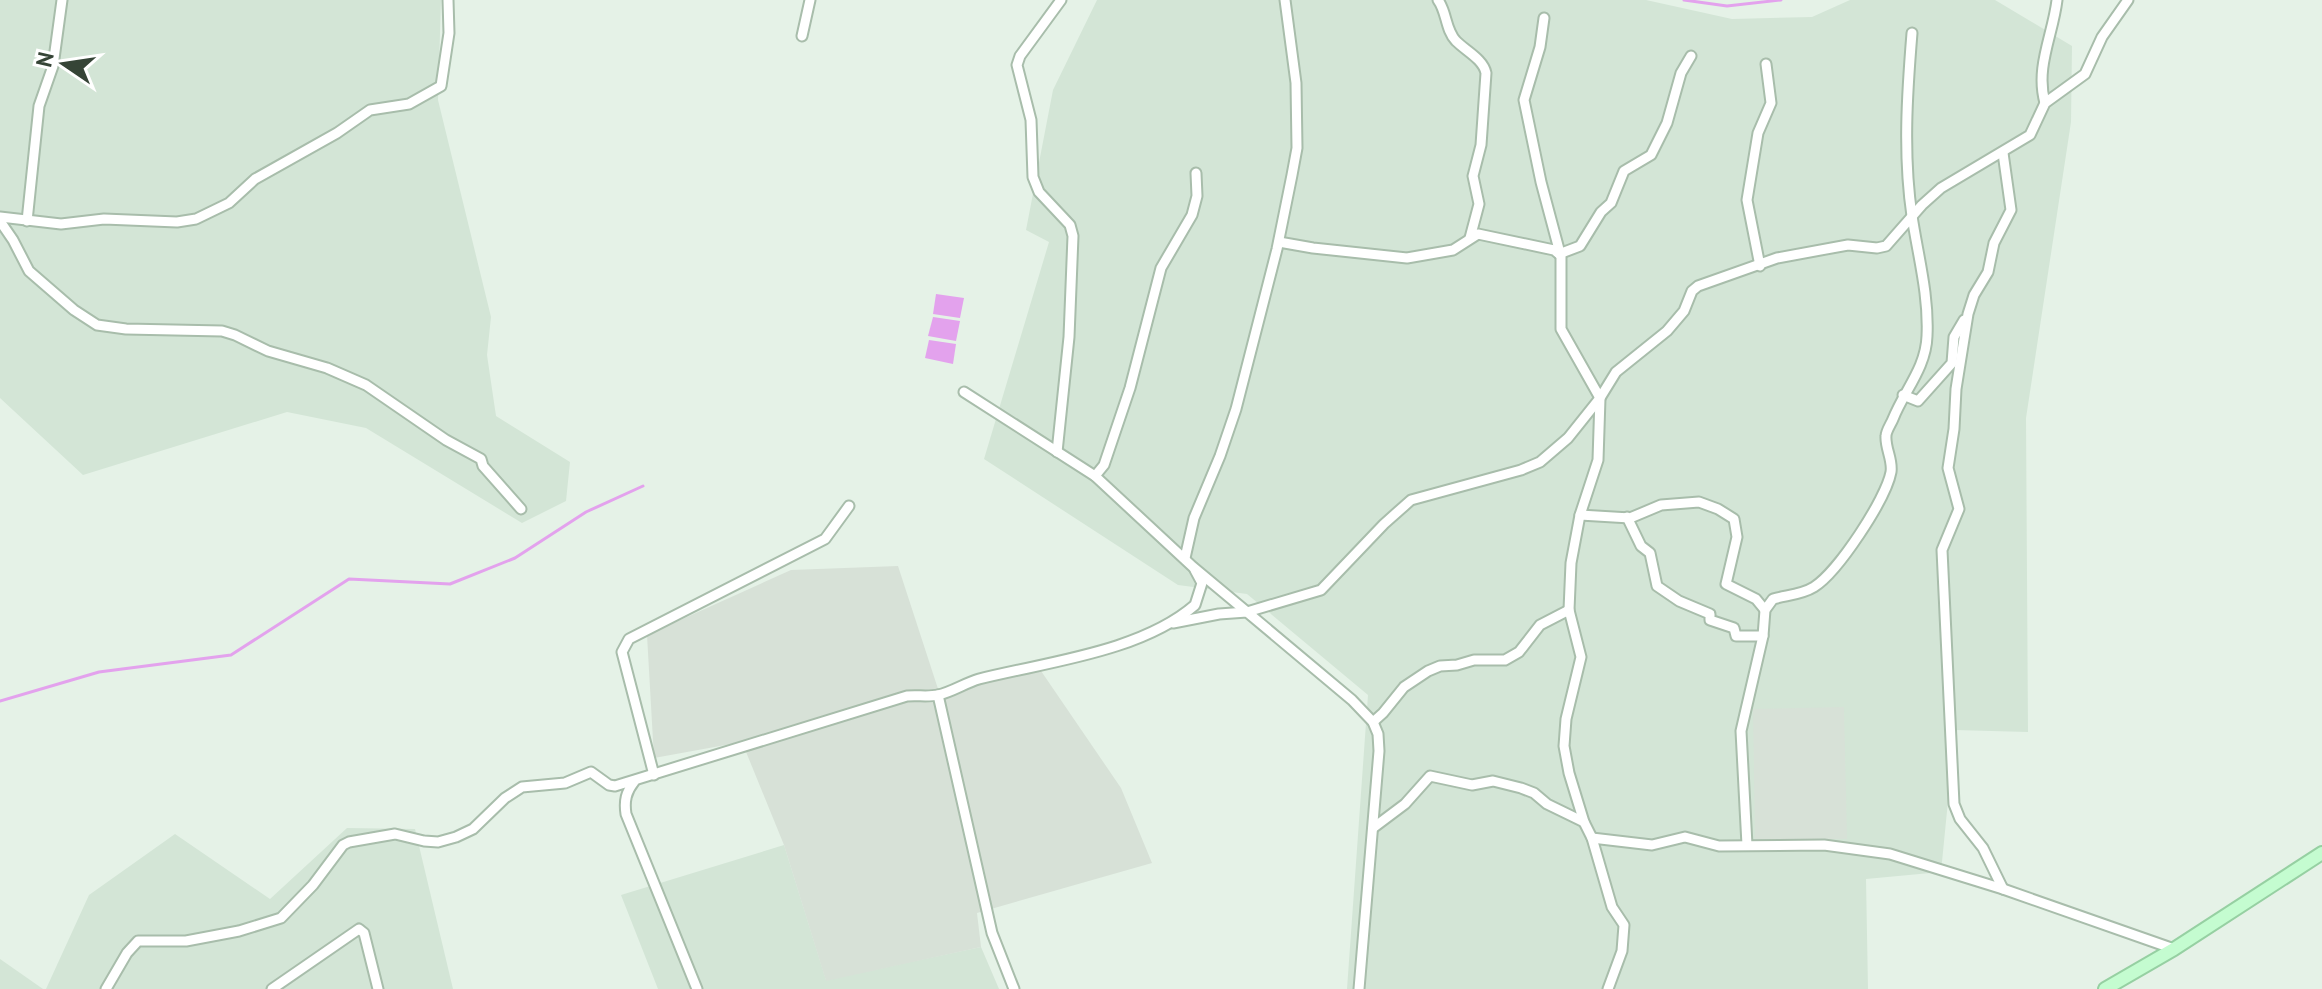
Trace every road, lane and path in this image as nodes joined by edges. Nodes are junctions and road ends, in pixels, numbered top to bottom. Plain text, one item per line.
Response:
1 (62, 0) edge
2 (448, 0) edge
3 (810, 0) edge
4 (1061, 0) edge
5 (1285, 0) edge
6 (1438, 0) edge
7 (2057, 0) edge
8 (2128, 0) edge
9 (1544, 18) dead end
10 (1912, 33) dead end
11 (802, 36) dead end
12 (1691, 56) dead end
13 (1766, 64) dead end
14 (2045, 103) junction
15 (2003, 153) junction
16 (1196, 173) dead end
17 (1912, 216) junction
18 (0, 219) edge
19 (27, 221) junction
20 (1470, 238) junction
21 (1279, 242) junction
22 (1559, 254) junction
23 (1760, 266) junction
24 (1968, 314) junction
25 (964, 392) dead end
26 (1903, 395) junction
27 (1600, 398) junction
28 (1057, 452) junction
29 (1095, 476) junction
30 (849, 506) dead end
31 (521, 509) dead end
32 (1580, 515) junction
33 (1627, 517) junction
34 (1185, 558) junction
35 (1193, 567) junction
36 (1569, 610) junction
37 (1765, 610) junction
38 (1247, 612) junction
39 (1158, 627) junction
40 (1763, 636) junction
41 (938, 695) junction
42 (1373, 722) junction
43 (654, 775) junction
44 (634, 782) junction
45 (1584, 822) junction
46 (1373, 828) junction
47 (1592, 838) junction
48 (1747, 845) junction
49 (2322, 853) edge
50 (2003, 889) junction
51 (2174, 949) junction
52 (106, 989) edge
53 (272, 989) edge
54 (378, 989) edge
55 (697, 989) edge
56 (1014, 989) edge
57 (1359, 989) edge
58 (1608, 989) edge
59 (2105, 989) edge

1 - 19 street
2 - 19 street
3 - 11 street
4 - 28 street
5 - 21 street
6 - 20 street
7 - 14 street
8 - 14 street
9 - 22 street
10 - 17 street
12 - 22 street
13 - 23 street
14 - 15 street
15 - 17 street
15 - 24 street
16 - 29 street
17 - 23 street
17 - 26 street
18 - 19 street
18 - 31 street
20 - 21 street
20 - 22 street
21 - 34 street
22 - 27 street
23 - 27 street
24 - 26 street
24 - 50 street
25 - 28 street
26 - 37 street
27 - 32 street
27 - 38 street
28 - 29 street
29 - 34 street
30 - 43 street
32 - 33 street
32 - 36 street
33 - 37 street
33 - 40 street
34 - 35 street
35 - 38 street
35 - 39 street
36 - 42 street
36 - 45 street
37 - 40 street
38 - 39 street
38 - 42 street
39 - 41 street
40 - 48 street
41 - 43 street
41 - 56 street
42 - 46 street
43 - 44 street
44 - 52 street
44 - 55 street
45 - 46 street
45 - 47 street
46 - 57 street
47 - 48 street
47 - 58 street
48 - 50 street
49 - 51 main road
50 - 51 street
51 - 59 main road
53 - 54 street

